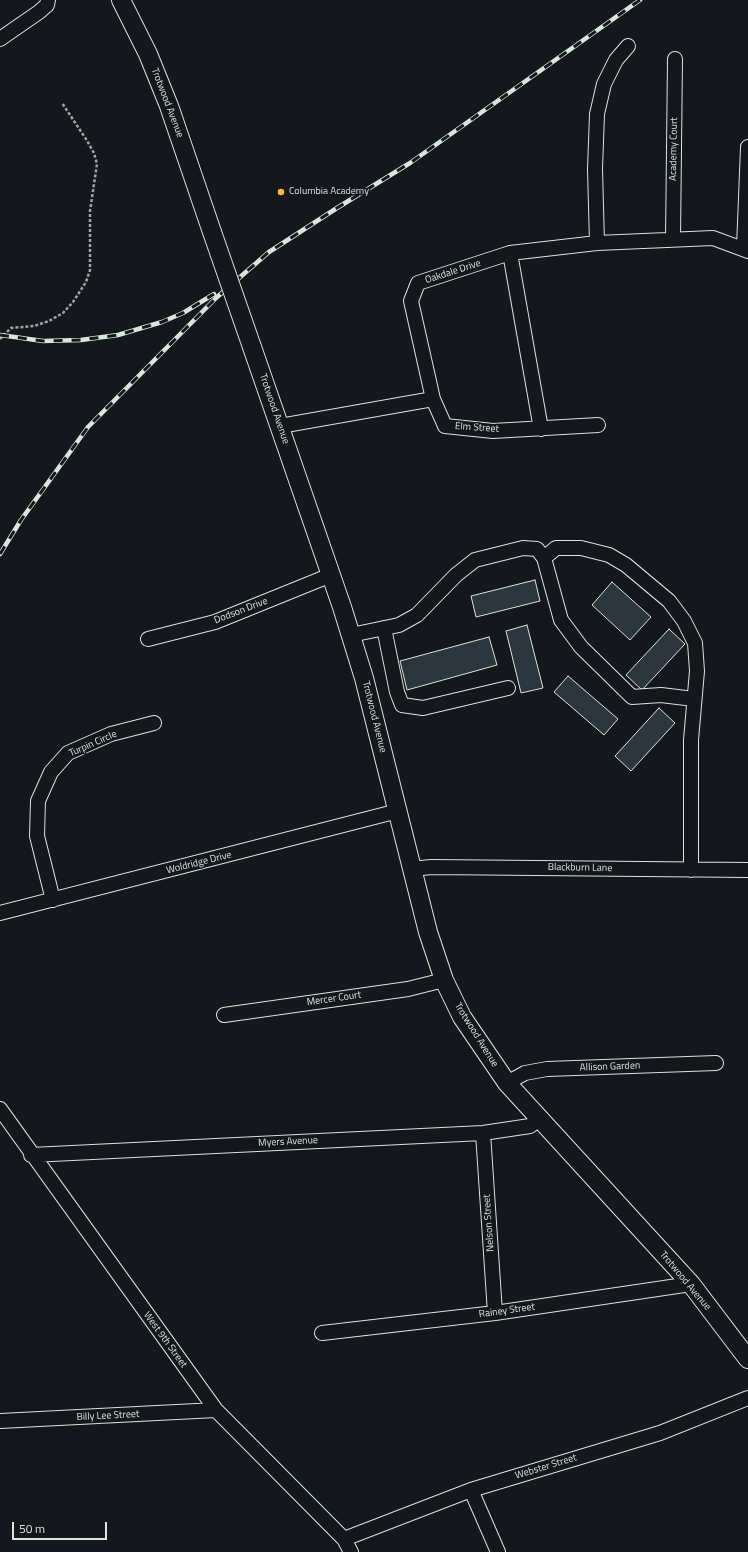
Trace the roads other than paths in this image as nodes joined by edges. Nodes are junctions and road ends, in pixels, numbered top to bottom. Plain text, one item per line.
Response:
1 (48, 0) edge
2 (121, 0) edge
3 (0, 39) edge
4 (628, 46) dead end
5 (675, 59) dead end
6 (748, 147) edge
7 (673, 239) junction
8 (597, 243) junction
9 (746, 250) edge
10 (510, 253) junction
11 (433, 399) junction
12 (598, 425) dead end
13 (280, 426) junction
14 (541, 429) junction
15 (544, 558) junction
16 (331, 575) junction
17 (384, 628) junction
18 (351, 635) junction
19 (148, 639) dead end
20 (508, 688) dead end
21 (694, 698) junction
22 (154, 723) dead end
23 (398, 811) junction
24 (412, 869) junction
25 (691, 870) junction
26 (748, 870) edge
27 (54, 900) junction
28 (0, 913) edge
29 (444, 980) junction
30 (224, 1015) dead end
31 (716, 1063) dead end
32 (507, 1083) junction
33 (0, 1109) edge
34 (540, 1118) junction
35 (482, 1133) junction
36 (31, 1155) junction
37 (691, 1284) junction
38 (495, 1313) junction
39 (322, 1333) dead end
40 (748, 1359) edge
41 (748, 1398) edge
42 (216, 1410) junction
43 (0, 1421) edge
44 (471, 1490) junction
45 (344, 1539) junction
46 (351, 1552) edge
47 (498, 1552) edge

1 - 3 street
2 - 13 main road, Trotwood Avenue, bridge
4 - 8 street
5 - 7 street, Academy Court
6 - 9 street
7 - 8 street, Oakdale Drive
7 - 9 street, Oakdale Drive
8 - 10 street, Oakdale Drive
10 - 11 street, Oakdale Drive
10 - 14 street
11 - 13 street
11 - 14 street, Elm Street
12 - 14 street, Elm Street
13 - 16 main road, Trotwood Avenue
15 - 17 street
15 - 21 street
15 - 21 street
16 - 18 main road, Trotwood Avenue
16 - 19 street, Dodson Drive
17 - 18 street
17 - 20 street
18 - 23 main road, Trotwood Avenue
21 - 25 street
22 - 27 street, Turpin Circle
23 - 24 main road, Trotwood Avenue
23 - 27 street, Woldridge Drive
24 - 25 street, Blackburn Lane
24 - 29 main road, Trotwood Avenue
25 - 26 street, Blackburn Lane
27 - 28 street, Woldridge Drive
29 - 30 street, Mercer Court
29 - 32 main road, Trotwood Avenue
31 - 32 street, Allison Garden
32 - 34 main road, Trotwood Avenue
33 - 36 street, West 9th Street
34 - 35 street, Myers Avenue
34 - 37 main road, Trotwood Avenue
35 - 36 street, Myers Avenue
35 - 38 street, Nelson Street
36 - 42 street, West 9th Street
37 - 38 street, Rainey Street
37 - 40 main road, Trotwood Avenue
38 - 39 street, Rainey Street
41 - 44 street, Webster Street
42 - 43 street, Billy Lee Street
42 - 45 street, West 9th Street
44 - 45 street, Webster Street
44 - 47 street
45 - 46 street, West 9th Street

